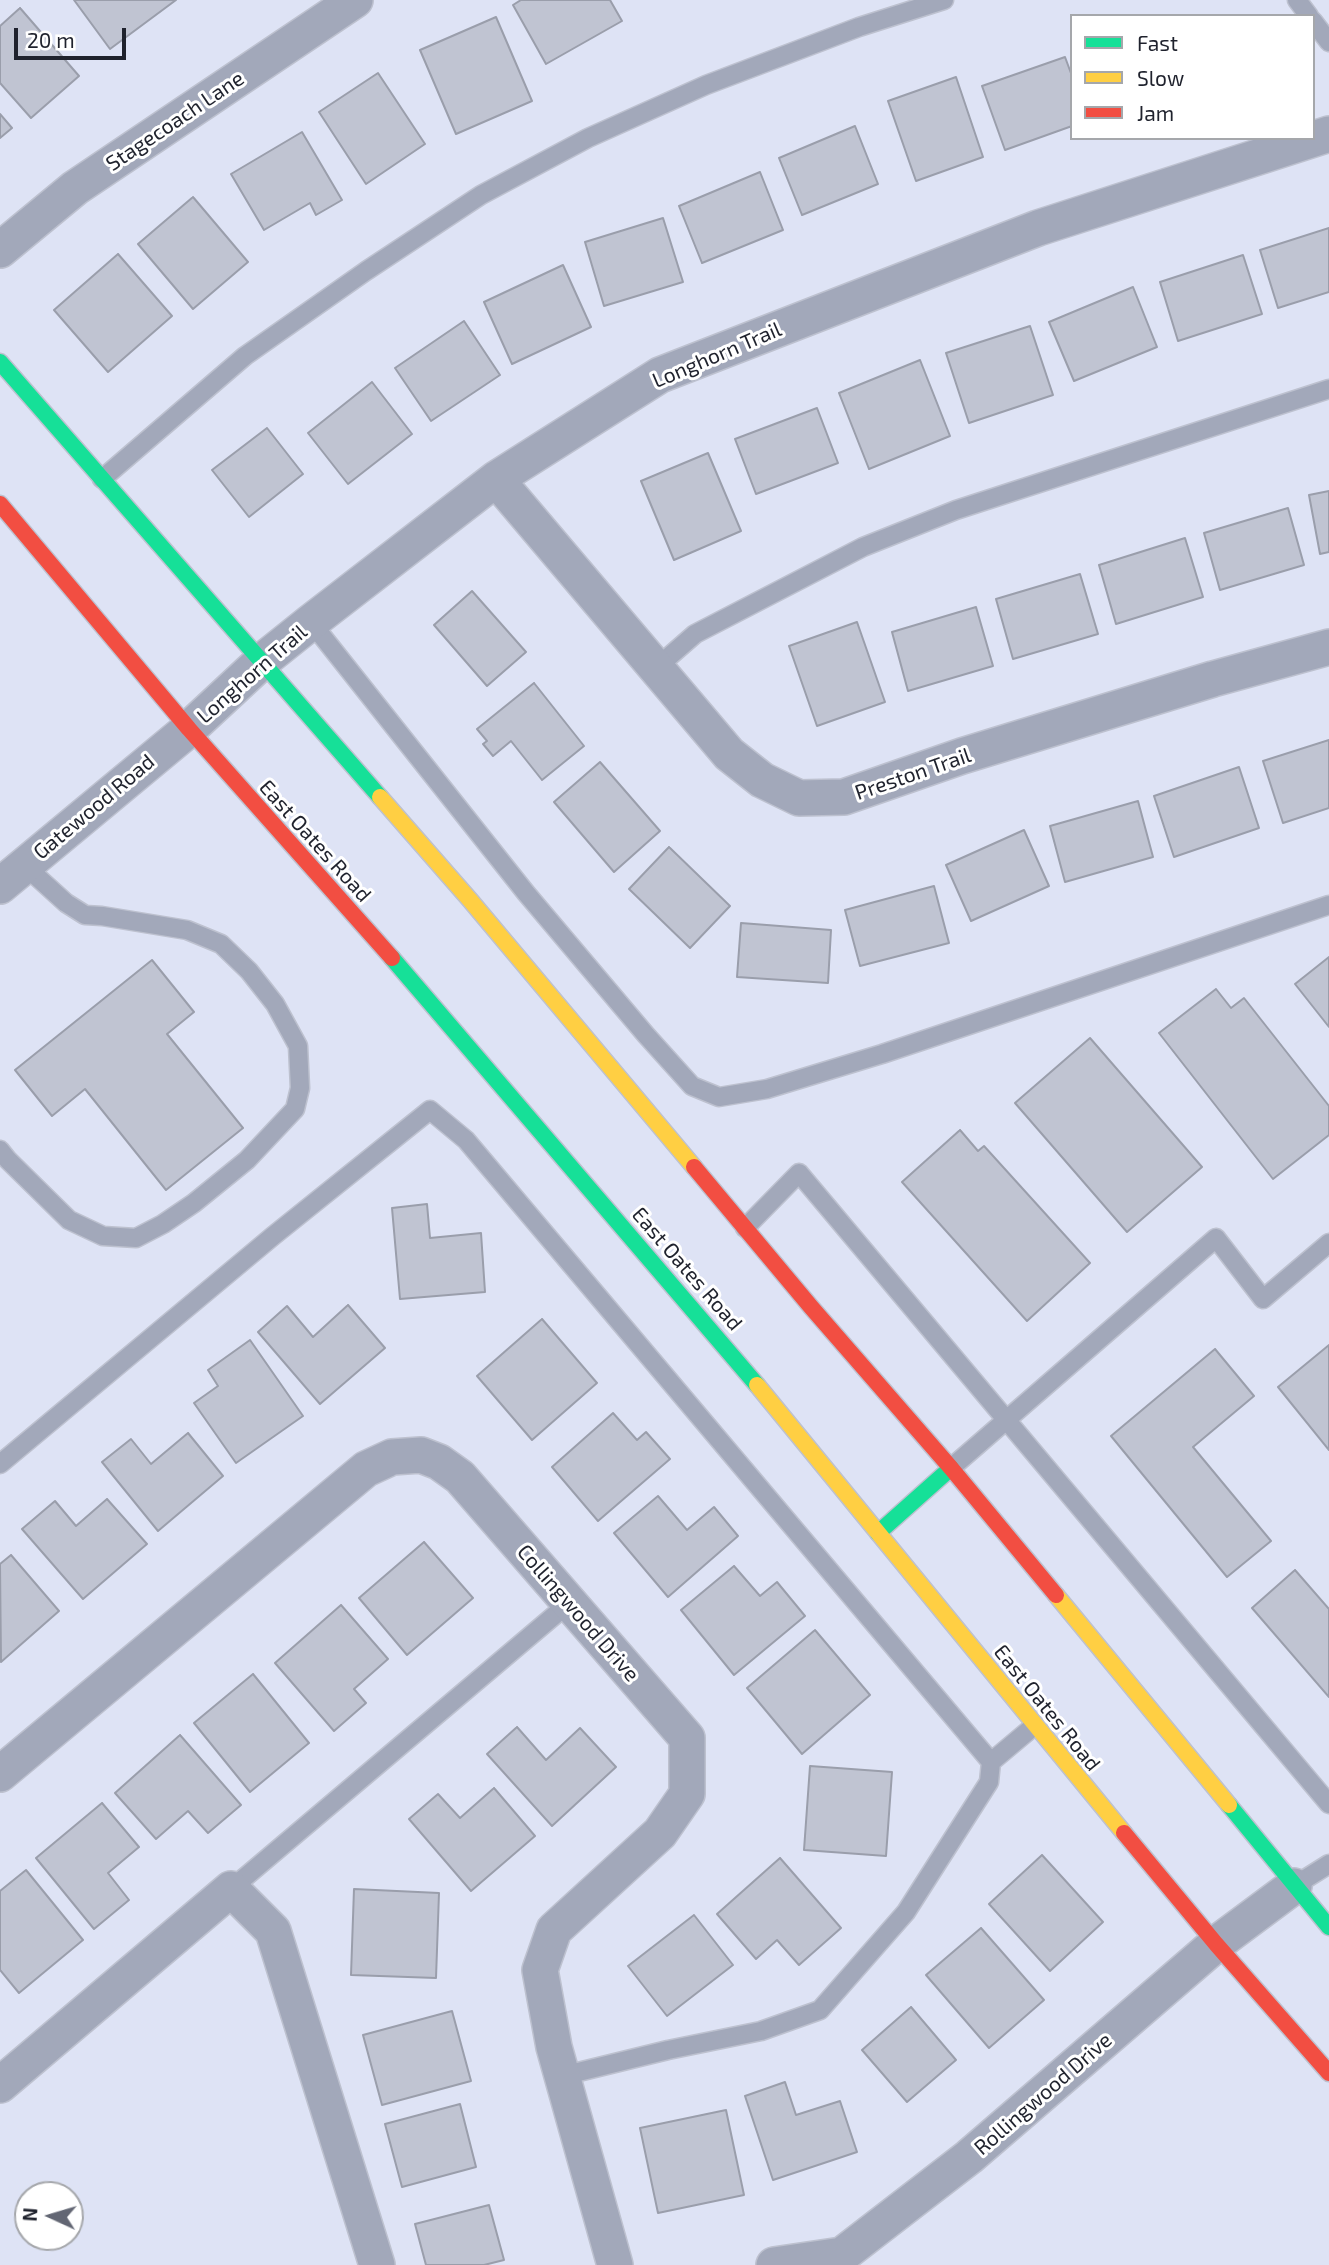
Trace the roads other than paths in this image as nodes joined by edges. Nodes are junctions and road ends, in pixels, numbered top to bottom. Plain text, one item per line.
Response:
1 (355, 0) edge
2 (944, 0) edge
3 (1315, 24) edge
4 (1329, 42) edge
5 (1310, 140) edge
6 (0, 250) edge
7 (0, 362) edge
8 (1329, 389) edge
9 (102, 479) junction
10 (496, 480) junction
11 (0, 503) edge
12 (311, 622) junction
13 (1329, 647) edge
14 (261, 662) junction
15 (656, 668) junction
16 (189, 729) junction
17 (12, 875) edge
18 (1329, 905) edge
19 (0, 1150) edge
20 (745, 1228) junction
21 (1329, 1243) edge
22 (1006, 1421) junction
23 (0, 1464) edge
24 (951, 1468) junction
25 (878, 1533) junction
26 (569, 1603) junction
27 (1034, 1726) junction
28 (991, 1762) junction
29 (0, 1774) edge
30 (1329, 1804) edge
31 (1329, 1864) edge
32 (1294, 1886) junction
33 (231, 1889) junction
34 (1329, 1927) edge
35 (1216, 1944) junction
36 (1329, 2073) edge
37 (562, 2076) junction
38 (0, 2085) edge
39 (377, 2265) edge
40 (615, 2265) edge
41 (774, 2265) edge

1 - 6 street, Stagecoach Lane
2 - 9 lane
3 - 4 lane
5 - 10 street, Longhorn Trail
7 - 9 main road
8 - 15 lane
9 - 14 main road
10 - 12 street, Longhorn Trail
10 - 15 street, Preston Trail
11 - 16 main road, East Oates Road
12 - 14 street, Longhorn Trail
12 - 18 lane
13 - 15 street, Preston Trail
14 - 16 street, Longhorn Trail
14 - 20 main road
16 - 17 street, Gatewood Road
16 - 25 main road, East Oates Road
17 - 19 lane
20 - 22 lane
20 - 24 main road
21 - 22 lane
22 - 24 lane
22 - 30 lane
23 - 28 lane
24 - 25 main road
24 - 32 main road
25 - 27 main road, East Oates Road
26 - 29 street, Collingwood Drive
26 - 33 lane
26 - 37 street, Collingwood Drive
27 - 28 lane
27 - 35 main road, East Oates Road
28 - 37 lane
31 - 32 lane
32 - 34 main road
32 - 35 street, Rollingwood Drive
33 - 38 street
33 - 39 street
35 - 36 main road, East Oates Road
35 - 41 street, Rollingwood Drive
37 - 40 street, Collingwood Drive

